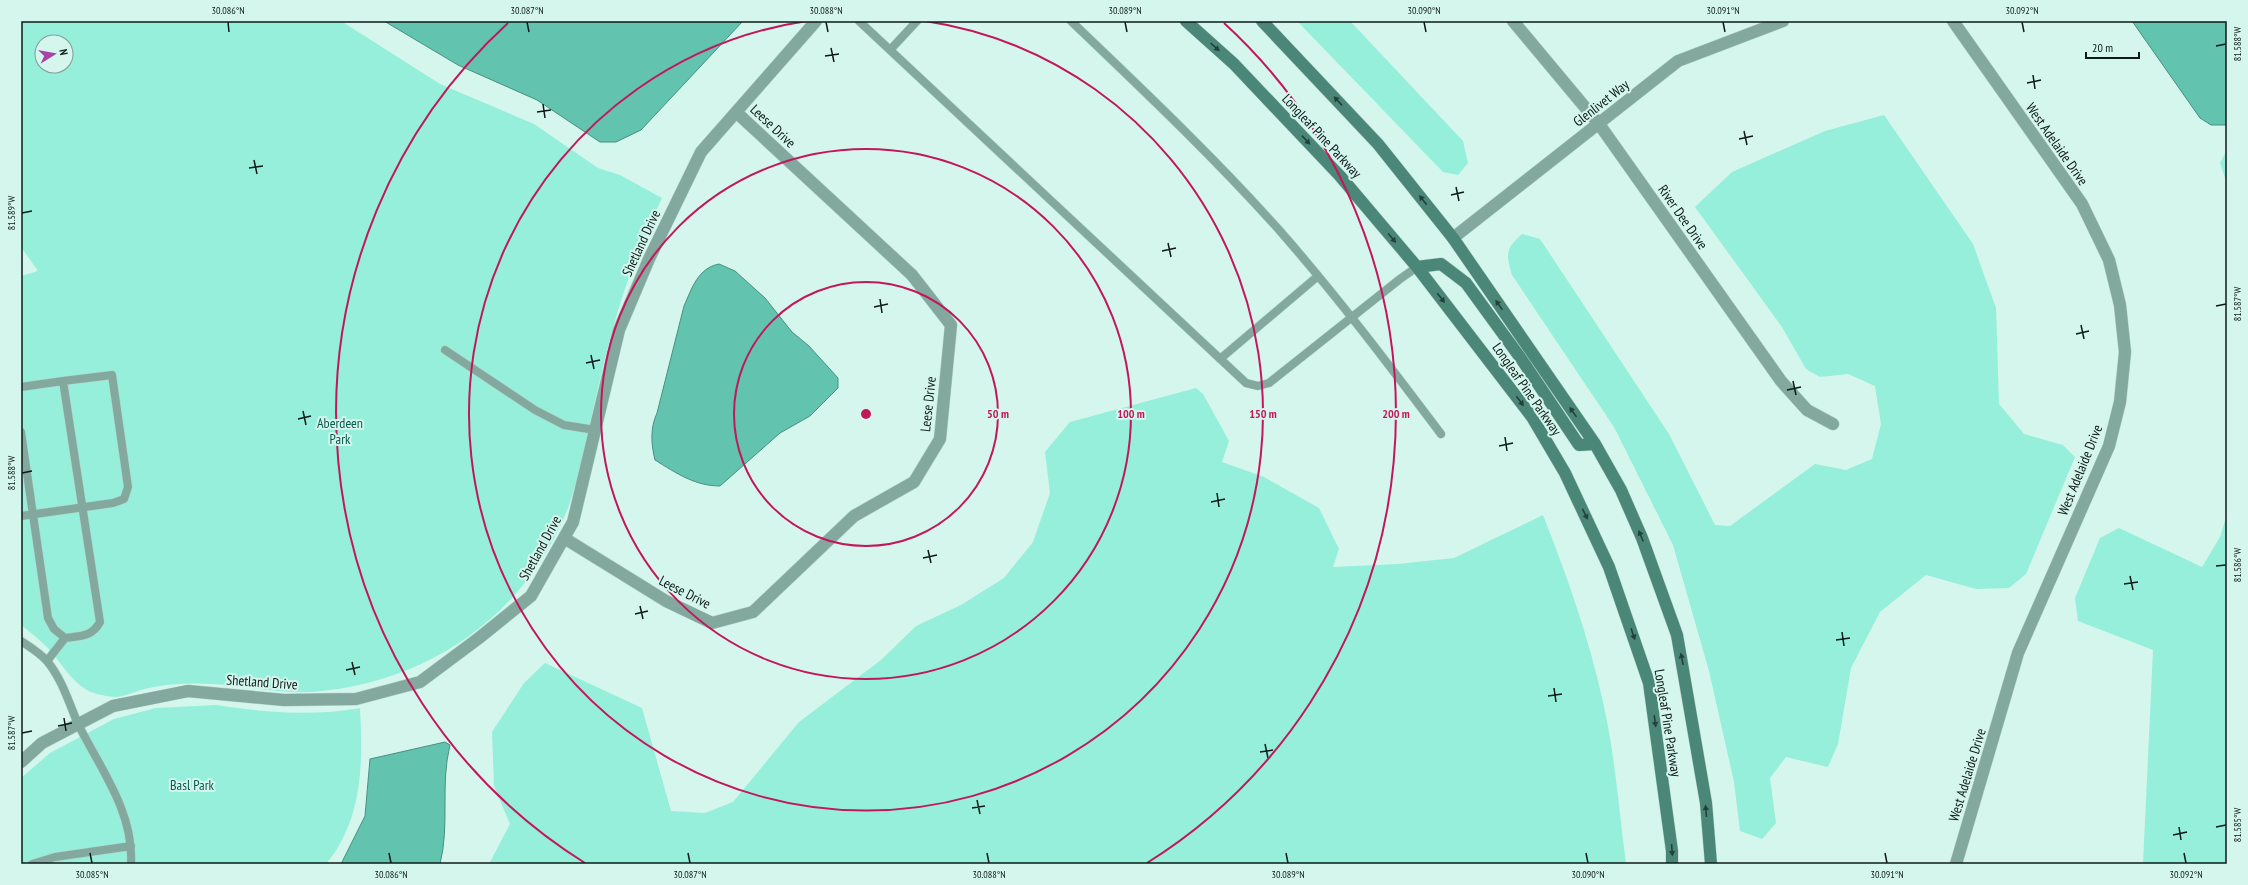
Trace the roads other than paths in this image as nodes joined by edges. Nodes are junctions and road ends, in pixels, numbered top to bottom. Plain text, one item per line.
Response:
1 (816, 21) edge
2 (859, 21) edge
3 (917, 21) edge
4 (1071, 21) edge
5 (1186, 21) edge
6 (1262, 21) edge
7 (1513, 21) edge
8 (1783, 21) edge
9 (1953, 21) edge
10 (890, 50) junction
11 (736, 112) junction
12 (1599, 124) junction
13 (1453, 238) junction
14 (1417, 267) junction
15 (1318, 276) junction
16 (1353, 316) junction
17 (445, 350) dead end
18 (1220, 359) junction
19 (63, 381) junction
20 (21, 387) edge
21 (1833, 424) dead end
22 (595, 430) junction
23 (21, 432) edge
24 (1441, 434) dead end
25 (1595, 444) junction
26 (82, 508) junction
27 (33, 514) junction
28 (21, 516) edge
29 (564, 538) junction
30 (65, 638) junction
31 (21, 641) edge
32 (47, 661) junction
33 (79, 724) junction
34 (21, 762) edge
35 (131, 846) junction
36 (32, 864) edge
37 (131, 864) edge
38 (1672, 864) edge
39 (1711, 864) edge
40 (1956, 864) edge

1 - 11 street, Shetland Drive
2 - 10 lane
3 - 10 lane
4 - 15 lane
5 -> 14 main road, Longleaf Pine Parkway
13 -> 6 main road, Longleaf Pine Parkway
7 - 12 street, River Dee Drive
8 - 12 street, Glenlivet Way
9 - 40 street, West Adelaide Drive
10 - 18 lane
11 - 22 street, Shetland Drive
11 - 29 street, Leese Drive
12 - 13 street, Glenlivet Way
12 - 21 street, River Dee Drive
25 -> 13 main road, Longleaf Pine Parkway
14 - 16 lane
14 - 25 main road
14 -> 38 main road, Longleaf Pine Parkway
15 - 16 lane
15 - 18 lane
16 - 18 lane
16 - 24 lane
17 - 22 lane
19 - 20 lane
19 - 26 lane
19 - 26 lane
22 - 29 street, Shetland Drive
23 - 27 lane
39 -> 25 main road, Longleaf Pine Parkway
26 - 27 lane
26 - 30 lane
27 - 28 lane
27 - 30 lane
29 - 33 street, Shetland Drive
30 - 32 lane
31 - 32 lane
32 - 33 lane
33 - 34 street, Shetland Drive
33 - 35 lane
35 - 36 lane
35 - 37 lane

